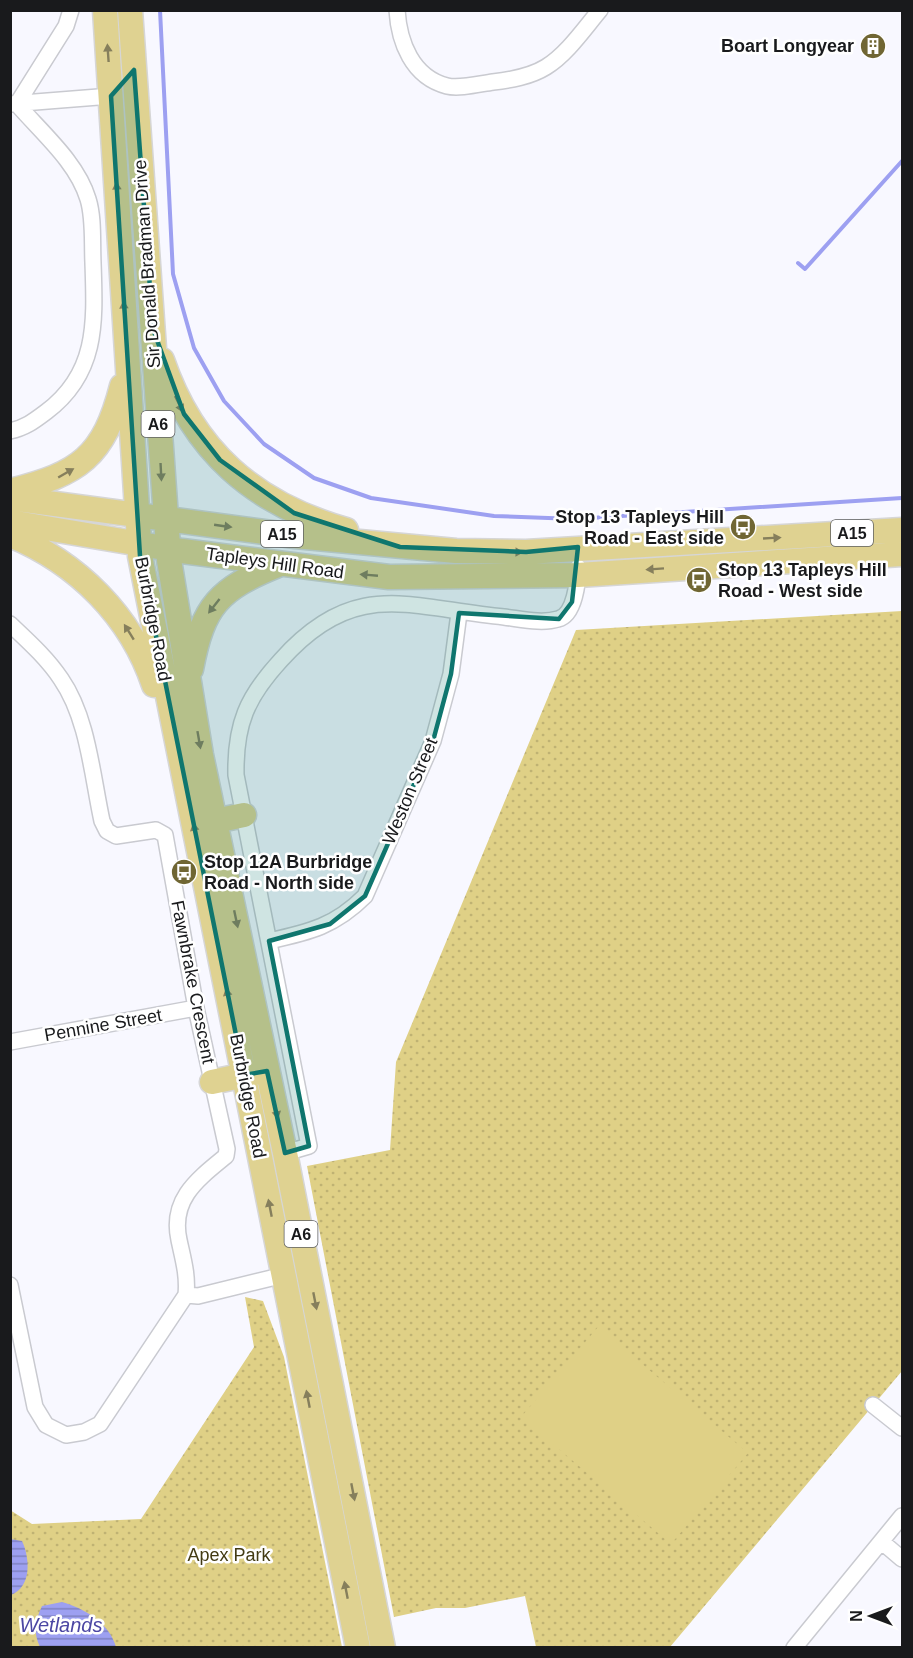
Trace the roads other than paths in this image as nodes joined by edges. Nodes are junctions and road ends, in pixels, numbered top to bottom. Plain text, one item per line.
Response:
1 (71, 10) edge
2 (105, 10) edge
3 (130, 10) edge
4 (397, 10) edge
5 (600, 10) edge
6 (134, 70) junction
7 (111, 96) junction
8 (14, 104) edge
9 (137, 137) junction
10 (153, 329) junction
11 (127, 369) junction
12 (10, 431) edge
13 (10, 491) edge
14 (10, 498) edge
15 (136, 515) junction
16 (165, 518) junction
17 (10, 522) edge
18 (903, 530) edge
19 (10, 535) edge
20 (138, 544) junction
21 (400, 547) junction
22 (578, 547) junction
23 (168, 549) junction
24 (903, 554) edge
25 (280, 564) junction
26 (578, 575) junction
27 (459, 613) junction
28 (10, 624) edge
29 (188, 682) junction
30 (173, 722) junction
31 (244, 815) junction
32 (215, 821) junction
33 (270, 941) junction
34 (196, 1008) junction
35 (10, 1042) edge
36 (256, 1073) junction
37 (212, 1082) junction
38 (285, 1152) junction
39 (284, 1275) junction
40 (10, 1285) edge
41 (186, 1295) junction
42 (873, 1405) dead end
43 (903, 1428) edge
44 (903, 1516) edge
45 (882, 1542) junction
46 (903, 1559) edge
47 (358, 1647) edge
48 (384, 1647) edge
49 (794, 1647) edge

1 - 8 street
7 -> 2 main road, Sir Donald Bradman Drive / A6
3 - 6 main road, Sir Donald Bradman Drive / A6
4 - 5 street
6 - 7 main road
6 - 9 main road, Sir Donald Bradman Drive / A6
7 - 8 street
7 - 9 main road
11 -> 7 main road, Sir Donald Bradman Drive / A6
8 - 12 street
9 - 10 main road, Sir Donald Bradman Drive / A6
10 -> 16 main road, Sir Donald Bradman Drive / A6
10 -> 21 main road
13 -> 11 main road
11 - 15 main road, Sir Donald Bradman Drive / A6
14 - 15 main road, Tapleys Hill Road / A15
15 - 16 main road, Tapleys Hill Road / A15
15 - 20 main road, A6
16 -> 21 main road, Tapleys Hill Road / A15
16 - 23 main road, A6
17 - 20 main road, Tapleys Hill Road / A15
22 -> 18 main road, Tapleys Hill Road / A15
30 -> 19 main road
20 - 23 main road, Tapleys Hill Road / A15
20 - 30 main road, Burbridge Road / A6
21 -> 22 main road, Tapleys Hill Road / A15
22 - 26 street
23 - 25 main road, Tapleys Hill Road / A15
23 - 29 main road, Burbridge Road / A6
24 -> 26 main road, Tapleys Hill Road / A15
26 -> 25 main road, Tapleys Hill Road / A15
25 -> 29 main road
26 - 27 street
27 - 31 street, Burbridge Road
27 - 33 street, Weston Street
28 - 34 street, Fawnbrake Crescent
29 -> 32 main road, Burbridge Road / A6
36 -> 30 main road, Burbridge Road / A6
31 - 32 main road
31 - 33 street, Burbridge Road
32 -> 36 main road, Burbridge Road / A6
33 - 38 street, Burbridge Road
34 - 35 street, Pennine Street
34 - 37 street, Fawnbrake Crescent
36 - 37 main road
36 -> 38 main road, Burbridge Road / A6
39 -> 36 main road, Burbridge Road / A6
37 - 41 street, Fawnbrake Crescent
38 -> 48 main road, Burbridge Road / A6
39 - 41 street
47 -> 39 main road, Burbridge Road / A6
40 - 41 street
42 - 43 street
44 - 45 street
45 - 46 street
45 - 49 street

